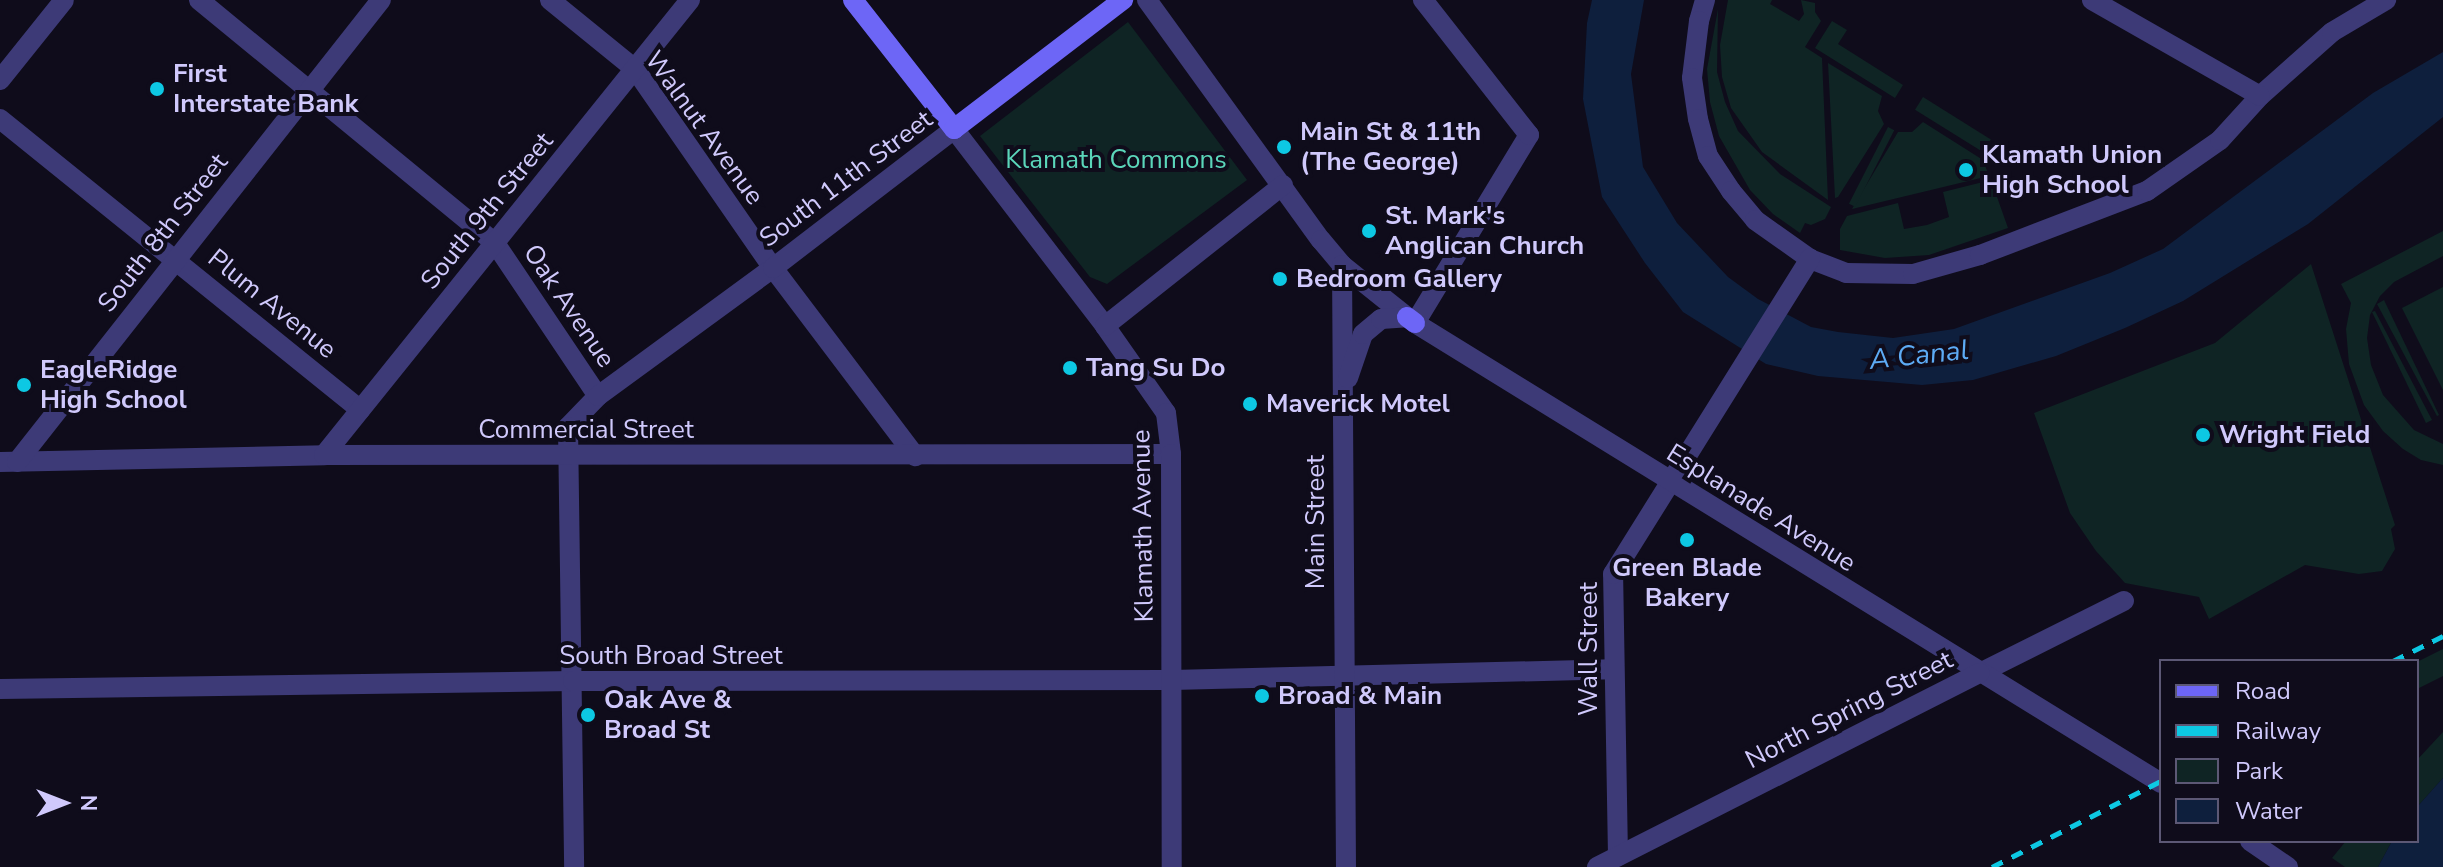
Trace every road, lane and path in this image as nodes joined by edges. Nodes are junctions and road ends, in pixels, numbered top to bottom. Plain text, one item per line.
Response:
1 (64, 0) edge
2 (199, 0) edge
3 (381, 0) edge
4 (550, 0) edge
5 (690, 0) edge
6 (853, 0) edge
7 (1123, 0) edge
8 (1147, 0) edge
9 (1423, 0) edge
10 (1705, 0) edge
11 (2092, 0) edge
12 (2386, 0) edge
13 (635, 69) junction
14 (0, 80) edge
15 (310, 90) junction
16 (2260, 96) junction
17 (0, 119) edge
18 (954, 129) junction
19 (1283, 185) junction
20 (495, 243) junction
21 (175, 258) junction
22 (1810, 259) junction
23 (1342, 265) junction
24 (773, 268) junction
25 (1411, 320) junction
26 (1105, 326) junction
27 (598, 396) junction
28 (1342, 399) junction
29 (360, 410) junction
30 (1171, 454) junction
31 (324, 455) junction
32 (568, 456) junction
33 (915, 456) junction
34 (8, 462) edge
35 (1669, 483) junction
36 (2124, 601) dead end
37 (1612, 669) junction
38 (1980, 673) junction
39 (1343, 676) junction
40 (1172, 680) junction
41 (573, 681) junction
42 (0, 689) edge
43 (2159, 782) edge
44 (2253, 843) edge
45 (1618, 856) junction
46 (574, 867) edge
47 (1172, 867) edge
48 (1346, 867) edge
49 (1597, 867) edge
50 (2288, 867) edge

1 - 14 street
2 - 15 street, Oak Avenue
3 - 15 street, South 8th Street
4 - 13 street, Walnut Avenue
5 - 13 street, South 9th Street
6 - 18 main road, Klamath Avenue
7 - 18 main road, South 11th Street
8 - 19 street
9 - 25 street
10 - 22 street
11 - 16 street
12 - 16 street
13 - 20 street, South 9th Street
13 - 24 street, Walnut Avenue
15 - 20 street, Oak Avenue
15 - 21 street, South 8th Street
16 - 22 street
17 - 21 street, Plum Avenue
18 - 24 street, South 11th Street
18 - 26 street, Klamath Avenue
19 - 23 street
19 - 26 street
20 - 27 street, Oak Avenue
20 - 29 street, South 9th Street
21 - 29 street, Plum Avenue
21 - 34 street, South 8th Street
22 - 35 street, Wall Street
23 - 25 street, Esplanade Avenue
23 - 28 street, Main Street
24 - 27 street, South 11th Street
24 - 33 street, Walnut Avenue
25 - 28 street
25 - 35 street, Esplanade Avenue
26 - 30 street, Klamath Avenue
27 - 32 street, Oak Avenue
28 - 39 street, Main Street
29 - 31 street, South 9th Street
30 - 33 street, Commercial Street
30 - 40 street, Klamath Avenue
31 - 32 street, Commercial Street
31 - 34 street, Commercial Street
32 - 33 street, Commercial Street
32 - 41 street, Oak Avenue
35 - 37 street, Wall Street
35 - 38 street, Esplanade Avenue
36 - 38 street, North Spring Street
37 - 39 street, South Broad Street
37 - 45 street, Wall Street
38 - 43 street, Esplanade Avenue
38 - 45 street, North Spring Street
39 - 40 street, South Broad Street
39 - 48 street, Main Street
40 - 41 street, South Broad Street
40 - 47 street, Klamath Avenue
41 - 42 street, South Broad Street
41 - 46 street, Oak Avenue
44 - 50 street
45 - 49 street, North Spring Street

